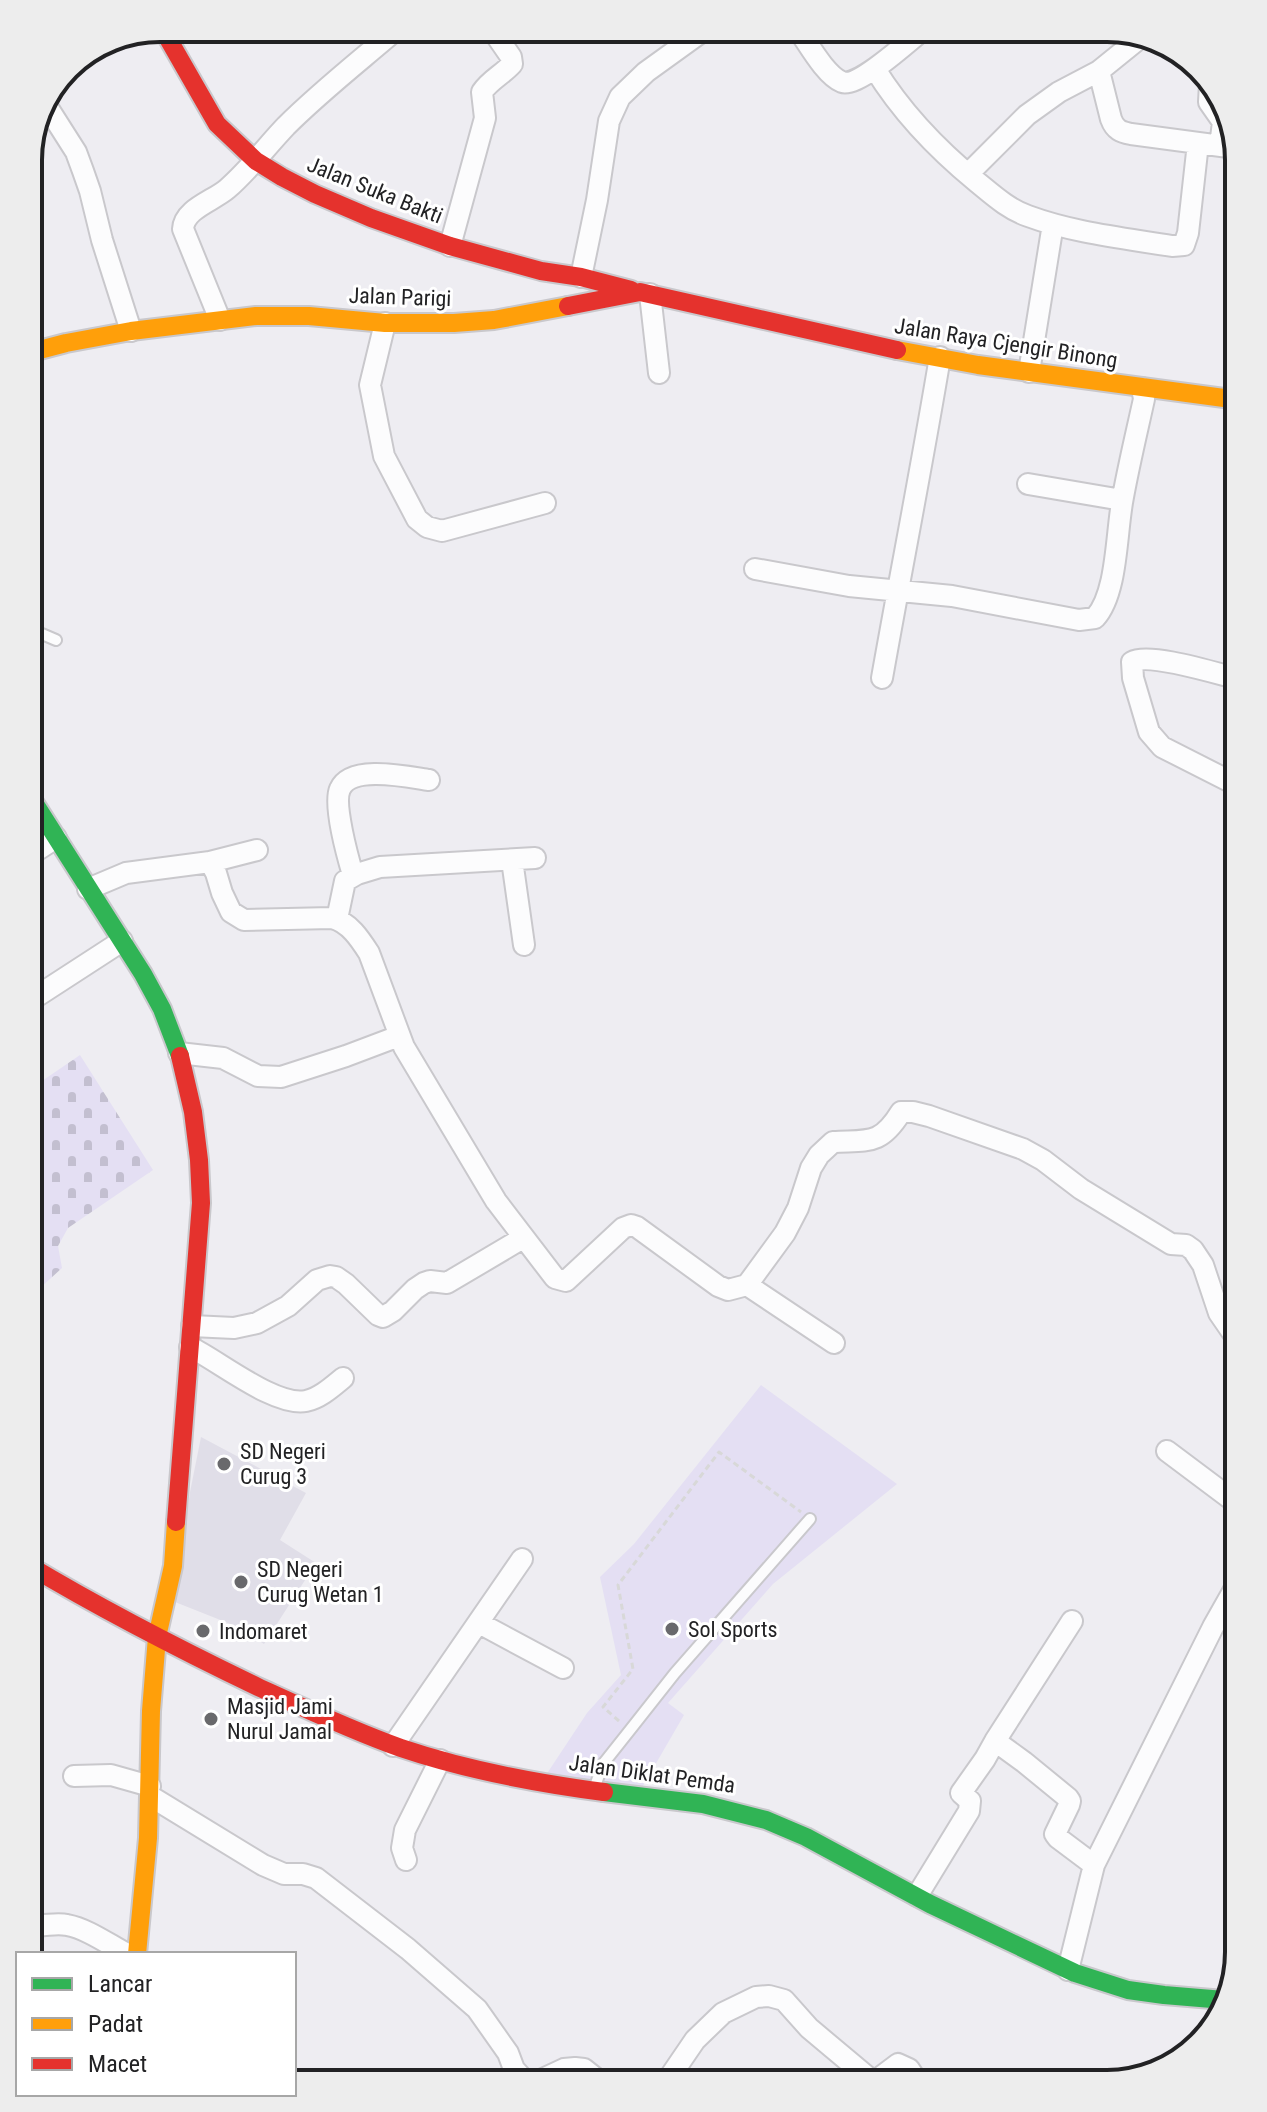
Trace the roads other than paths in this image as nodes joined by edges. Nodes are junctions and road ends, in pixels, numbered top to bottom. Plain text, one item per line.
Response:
1 (170, 42) edge
2 (382, 42) edge
3 (501, 42) edge
4 (688, 42) edge
5 (807, 42) edge
6 (908, 42) edge
7 (1132, 44) edge
8 (875, 69) junction
9 (1099, 71) junction
10 (52, 114) edge
11 (1198, 143) junction
12 (1224, 146) edge
13 (256, 161) junction
14 (968, 174) junction
15 (1053, 224) junction
16 (450, 246) junction
17 (581, 277) junction
18 (645, 293) junction
19 (220, 320) junction
20 (767, 320) joint
21 (385, 323) junction
22 (131, 331) junction
23 (42, 349) edge
24 (940, 357) junction
25 (1029, 372) junction
26 (659, 373) dead end
27 (1142, 388) junction
28 (1225, 398) edge
29 (1028, 484) dead end
30 (1122, 500) junction
31 (545, 503) dead end
32 (755, 569) dead end
33 (899, 590) junction
34 (42, 634) edge
35 (56, 640) dead end
36 (1225, 676) edge
37 (882, 678) dead end
38 (1225, 779) edge
39 (429, 780) dead end
40 (42, 816) edge
41 (56, 838) junction
42 (42, 847) edge
43 (257, 850) dead end
44 (535, 858) dead end
45 (512, 860) junction
46 (210, 862) junction
47 (353, 875) junction
48 (88, 889) junction
49 (337, 919) junction
50 (122, 941) junction
51 (524, 945) dead end
52 (42, 993) edge
53 (399, 1036) junction
54 (179, 1053) junction
55 (523, 1238) junction
56 (747, 1285) junction
57 (1225, 1322) edge
58 (192, 1326) junction
59 (834, 1343) dead end
60 (190, 1347) junction
61 (343, 1378) dead end
62 (1167, 1451) dead end
63 (1225, 1494) edge
64 (810, 1519) road end
65 (522, 1559) dead end
66 (42, 1573) edge
67 (1225, 1606) edge
68 (1072, 1621) dead end
69 (479, 1623) junction
70 (157, 1637) junction
71 (563, 1668) dead end
72 (995, 1741) junction
73 (393, 1746) junction
74 (440, 1760) junction
75 (74, 1776) dead end
76 (150, 1791) junction
77 (593, 1791) junction
78 (406, 1860) dead end
79 (1094, 1865) junction
80 (917, 1896) junction
81 (42, 1925) edge
82 (123, 1952) edge
83 (137, 1952) edge
84 (1068, 1970) junction
85 (1215, 1999) edge
86 (515, 2070) edge
87 (562, 2070) edge
88 (585, 2070) edge
89 (675, 2070) edge
90 (859, 2070) edge
91 (890, 2070) edge
92 (910, 2070) edge

1 - 13 street, Jalan Suka Bakti
2 - 13 street
3 - 16 street
4 - 17 street
5 - 8 street
6 - 8 street
7 - 9 street
8 - 14 street
9 - 11 street
9 - 14 street
10 - 22 street
11 - 12 street
11 - 15 street
13 - 16 street, Jalan Suka Bakti
13 - 19 street
14 - 15 street
15 - 25 street
16 - 17 street, Jalan Suka Bakti
17 - 18 street, Jalan Suka Bakti
18 - 20 street, Jalan Parigi
18 - 21 street, Jalan Parigi
18 - 26 street
19 - 21 street, Jalan Parigi
19 - 22 street, Jalan Parigi
20 - 24 street, Jalan Raya Cjengir Binong
21 - 31 street
22 - 23 street, Jalan Parigi
24 - 25 street, Jalan Raya Cjengir Binong
24 - 33 street
25 - 27 street, Jalan Raya Cjengir Binong
27 - 28 street, Jalan Raya Cjengir Binong
27 - 30 street
29 - 30 street
30 - 33 street
32 - 33 street
33 - 37 street
34 - 35 lane
36 - 38 street
39 - 47 street
40 - 41 street
41 - 42 street
41 - 48 street
43 - 46 street
44 - 45 street
45 - 47 street
45 - 51 street
46 - 48 street
46 - 49 street
47 - 49 street
48 - 50 street
49 - 53 street
50 - 52 street
50 - 54 street
53 - 54 street
53 - 55 street
54 - 58 street
55 - 56 street
55 - 58 street
56 - 57 street
56 - 59 street
58 - 60 street
60 - 61 street
60 - 70 street
62 - 63 street
64 - 77 lane
65 - 69 street
66 - 70 street, Jalan Diklat Pemda
67 - 79 street
68 - 72 street
69 - 71 street
69 - 73 street
70 - 73 street, Jalan Diklat Pemda
70 - 76 street
72 - 79 street
72 - 80 street
73 - 74 street, Jalan Diklat Pemda
74 - 77 street, Jalan Diklat Pemda
74 - 78 street
75 - 76 street
76 - 83 street
76 - 86 street
77 - 80 street, Jalan Diklat Pemda
79 - 84 street
80 - 84 street, Jalan Diklat Pemda
81 - 82 street
84 - 85 street, Jalan Diklat Pemda
87 - 88 street
89 - 90 street
91 - 92 street

